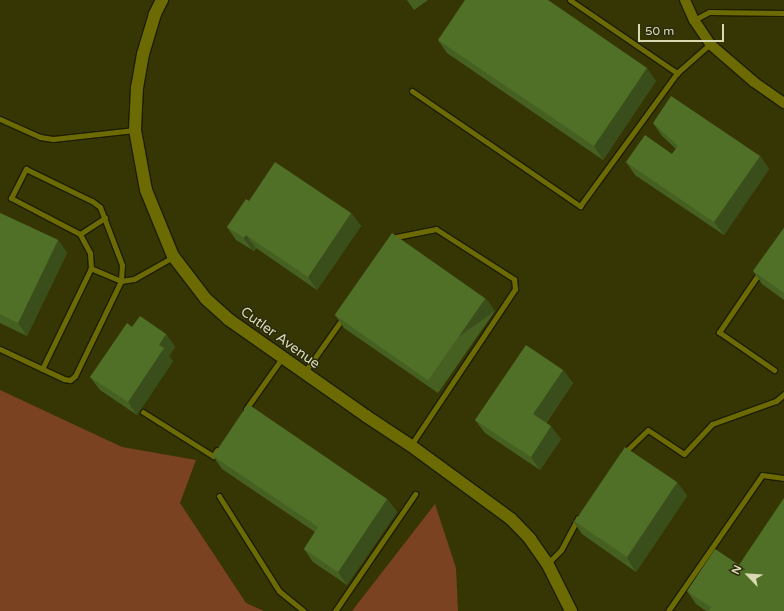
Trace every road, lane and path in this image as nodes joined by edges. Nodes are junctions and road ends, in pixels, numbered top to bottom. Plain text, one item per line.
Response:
1 (162, 0) edge
2 (570, 0) edge
3 (685, 0) edge
4 (784, 13) edge
5 (694, 20) junction
6 (710, 44) junction
7 (677, 73) junction
8 (412, 91) dead end
9 (784, 102) edge
10 (0, 119) edge
11 (135, 130) junction
12 (105, 218) junction
13 (80, 234) junction
14 (392, 243) edge
15 (174, 256) junction
16 (91, 268) junction
17 (762, 269) edge
18 (121, 281) junction
19 (346, 312) edge
20 (0, 349) edge
21 (282, 358) junction
22 (42, 369) junction
23 (774, 370) dead end
24 (304, 373) junction
25 (784, 394) edge
26 (144, 412) dead end
27 (240, 417) edge
28 (221, 445) edge
29 (410, 445) junction
30 (621, 456) edge
31 (784, 478) edge
32 (415, 494) dead end
33 (219, 496) dead end
34 (580, 515) edge
35 (547, 563) junction
36 (304, 611) edge
37 (335, 611) edge
38 (571, 611) edge
39 (668, 611) edge

1 - 11 street, Cutler Avenue
2 - 7 lane
3 - 5 street
4 - 5 lane
5 - 6 street
6 - 7 lane
6 - 9 street
7 - 8 lane
10 - 11 lane
11 - 15 street, Cutler Avenue
12 - 13 lane
12 - 13 lane
12 - 18 lane
13 - 16 lane
14 - 29 lane
15 - 18 lane
15 - 21 street, Cutler Avenue
16 - 18 lane
16 - 22 lane
17 - 23 lane
18 - 22 lane
19 - 24 lane
20 - 22 lane
21 - 24 street, Cutler Avenue
21 - 27 lane
24 - 29 street, Cutler Avenue
25 - 30 lane
26 - 28 lane
29 - 35 street, Cutler Avenue
31 - 39 lane
32 - 37 lane
33 - 36 lane
34 - 35 lane
35 - 38 street, Cutler Avenue

